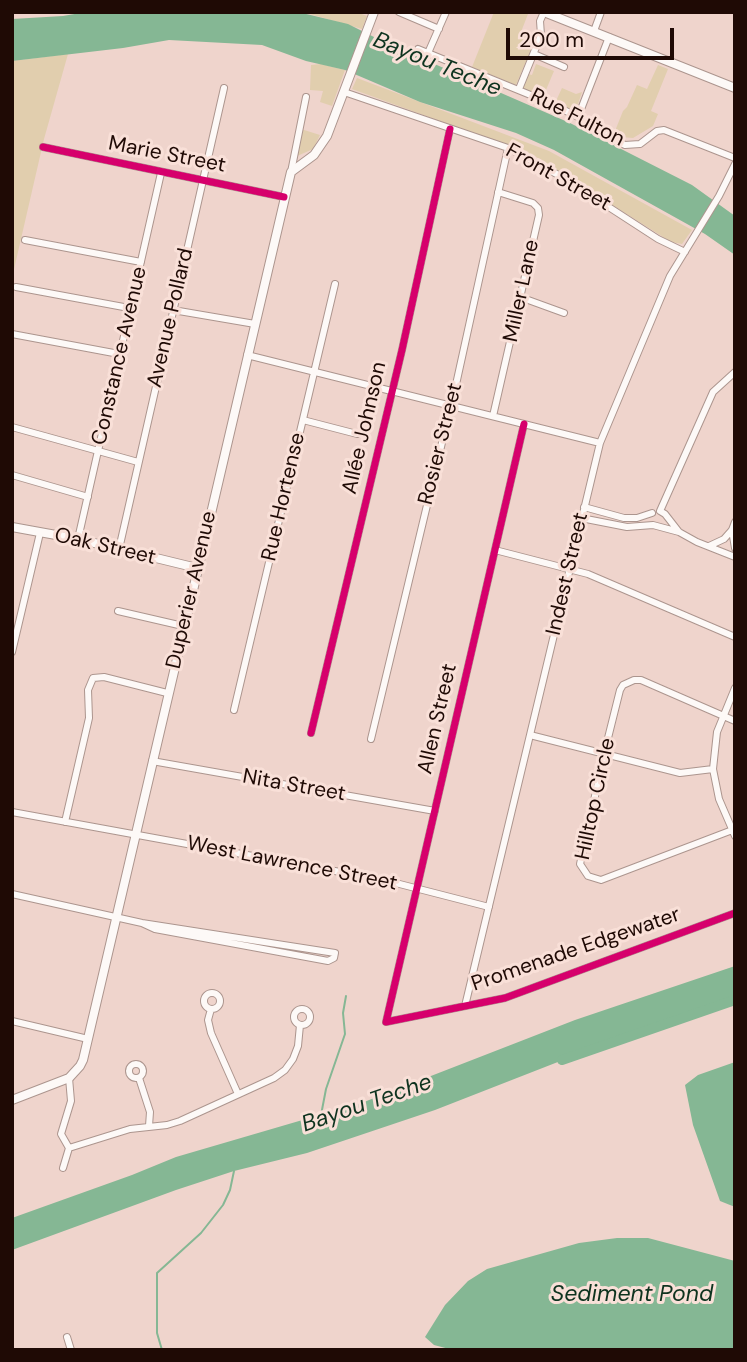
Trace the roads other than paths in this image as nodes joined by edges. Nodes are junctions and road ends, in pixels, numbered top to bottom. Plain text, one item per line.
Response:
1 (374, 12) edge
2 (399, 12) edge
3 (446, 12) edge
4 (544, 12) edge
5 (601, 12) edge
6 (439, 29) junction
7 (594, 31) junction
8 (609, 37) junction
9 (418, 49) dead end
10 (428, 53) junction
11 (534, 54) junction
12 (564, 66) dead end
13 (224, 88) dead end
14 (735, 88) edge
15 (519, 89) junction
16 (344, 92) junction
17 (306, 97) dead end
18 (578, 117) junction
19 (450, 129) junction
20 (44, 147) dead end
21 (508, 148) junction
22 (735, 158) edge
23 (735, 164) edge
24 (291, 172) junction
25 (161, 173) junction
26 (203, 181) junction
27 (498, 192) junction
28 (284, 197) junction
29 (25, 240) dead end
30 (685, 253) junction
31 (141, 262) junction
32 (335, 284) dead end
33 (16, 287) dead end
34 (520, 297) junction
35 (129, 308) junction
36 (173, 310) junction
37 (564, 313) dead end
38 (255, 324) junction
39 (12, 334) edge
40 (119, 354) junction
41 (247, 355) junction
42 (314, 372) junction
43 (735, 372) edge
44 (392, 391) junction
45 (449, 405) junction
46 (493, 416) junction
47 (303, 420) junction
48 (524, 424) junction
49 (12, 427) edge
50 (357, 434) dead end
51 (600, 443) junction
52 (99, 452) junction
53 (138, 462) junction
54 (12, 475) edge
55 (88, 496) junction
56 (584, 508) junction
57 (656, 512) junction
58 (581, 518) junction
59 (735, 522) edge
60 (653, 525) junction
61 (12, 527) edge
62 (732, 530) junction
63 (679, 531) junction
64 (40, 533) junction
65 (78, 539) junction
66 (709, 546) junction
67 (735, 548) edge
68 (119, 549) junction
69 (495, 550) junction
70 (735, 557) edge
71 (197, 568) junction
72 (568, 569) junction
73 (118, 611) dead end
74 (183, 626) junction
75 (15, 627) edge
76 (735, 637) edge
77 (12, 652) edge
78 (735, 688) edge
79 (167, 693) junction
80 (233, 710) dead end
81 (723, 714) junction
82 (735, 721) edge
83 (311, 733) dead end
84 (530, 736) junction
85 (371, 739) dead end
86 (605, 755) junction
87 (152, 761) junction
88 (713, 769) junction
89 (435, 811) junction
90 (12, 812) edge
91 (65, 822) junction
92 (734, 832) edge
93 (134, 835) junction
94 (417, 888) junction
95 (12, 894) edge
96 (489, 907) junction
97 (735, 913) edge
98 (116, 918) junction
99 (300, 952) dead end
100 (466, 1006) junction
101 (211, 1009) dead end
102 (12, 1021) edge
103 (386, 1022) joint
104 (300, 1025) dead end
105 (88, 1039) junction
106 (69, 1078) junction
107 (139, 1078) dead end
108 (238, 1094) junction
109 (12, 1100) edge
110 (149, 1126) junction
111 (69, 1148) junction
112 (63, 1168) dead end
113 (67, 1337) dead end
114 (71, 1350) edge

1 - 16 main road
2 - 6 street
3 - 6 street
4 - 7 main road
4 - 11 street
5 - 7 street
6 - 10 street
7 - 8 main road
8 - 14 main road
8 - 18 street
9 - 10 street, Rue Fulton
10 - 15 street, Rue Fulton
11 - 12 street
11 - 15 street
13 - 26 street, Avenue Pollard
15 - 18 street, Rue Fulton
16 - 19 street, Front Street
16 - 24 main road
17 - 24 street, Duperier Avenue
18 - 22 street, Rue Fulton
19 - 21 street, Front Street
19 - 44 street, Allée Johnson
20 - 25 street, Marie Street
21 - 27 street, Rosier Street
21 - 30 street, Front Street
23 - 30 street, Indest Street
24 - 28 main road, Duperier Avenue
25 - 26 street, Marie Street
25 - 31 street, Constance Avenue
26 - 28 street, Marie Street
26 - 36 street, Avenue Pollard
27 - 34 street, Miller Lane
27 - 45 street, Rosier Street
28 - 38 main road, Duperier Avenue
29 - 31 street
30 - 51 street, Indest Street
31 - 35 street, Constance Avenue
32 - 42 street, Rue Hortense
33 - 35 street
34 - 37 street
34 - 46 street, Miller Lane
35 - 40 street, Constance Avenue
36 - 38 street
36 - 53 street, Avenue Pollard
38 - 41 main road, Duperier Avenue
39 - 40 street
40 - 52 street, Constance Avenue
41 - 42 street
41 - 71 main road, Duperier Avenue
42 - 44 street
42 - 47 street, Rue Hortense
43 - 57 street
44 - 45 street
44 - 83 street, Allée Johnson
45 - 46 street
45 - 85 street, Rosier Street
46 - 48 street
47 - 50 street
47 - 80 street, Rue Hortense
48 - 51 street
48 - 69 street, Allen Street
49 - 52 street
51 - 56 street, Indest Street
52 - 53 street
52 - 55 street, Constance Avenue
53 - 68 street, Avenue Pollard
54 - 55 street
55 - 65 street, Constance Avenue
56 - 57 street
56 - 58 street, Indest Street
57 - 60 street
57 - 63 street
58 - 60 street
58 - 72 street, Indest Street
59 - 62 street
60 - 63 street
61 - 64 main road, Oak Street
62 - 66 street
62 - 67 street
63 - 66 street
64 - 65 main road, Oak Street
64 - 75 street
65 - 68 main road, Oak Street
66 - 70 street
68 - 71 main road, Oak Street
69 - 72 street
69 - 89 street, Allen Street
71 - 74 main road, Duperier Avenue
72 - 76 street
72 - 84 street, Indest Street
73 - 74 street
74 - 79 main road, Duperier Avenue
75 - 77 street
78 - 81 street
79 - 87 main road, Duperier Avenue
79 - 91 street
81 - 82 street, Hilltop Circle
81 - 86 street, Hilltop Circle
81 - 88 street
84 - 86 street
84 - 96 street, Indest Street
86 - 88 street
86 - 92 street, Hilltop Circle
87 - 89 street, Nita Street
87 - 93 main road, Duperier Avenue
88 - 92 street
89 - 94 street, Allen Street
90 - 91 street, West Lawrence Street
91 - 93 street, West Lawrence Street
93 - 94 street, West Lawrence Street
93 - 98 main road, Duperier Avenue
94 - 96 street, West Lawrence Street
94 - 103 street, Allen Street
95 - 98 street
96 - 100 street, Indest Street
97 - 100 street, Promenade Edgewater
98 - 99 street
98 - 105 main road, Duperier Avenue
100 - 103 street, Promenade Edgewater
101 - 108 street
102 - 105 street
104 - 108 street
105 - 106 main road, Duperier Avenue
106 - 109 main road
106 - 111 street
107 - 110 street
108 - 110 street
110 - 111 street
111 - 112 street
113 - 114 street

